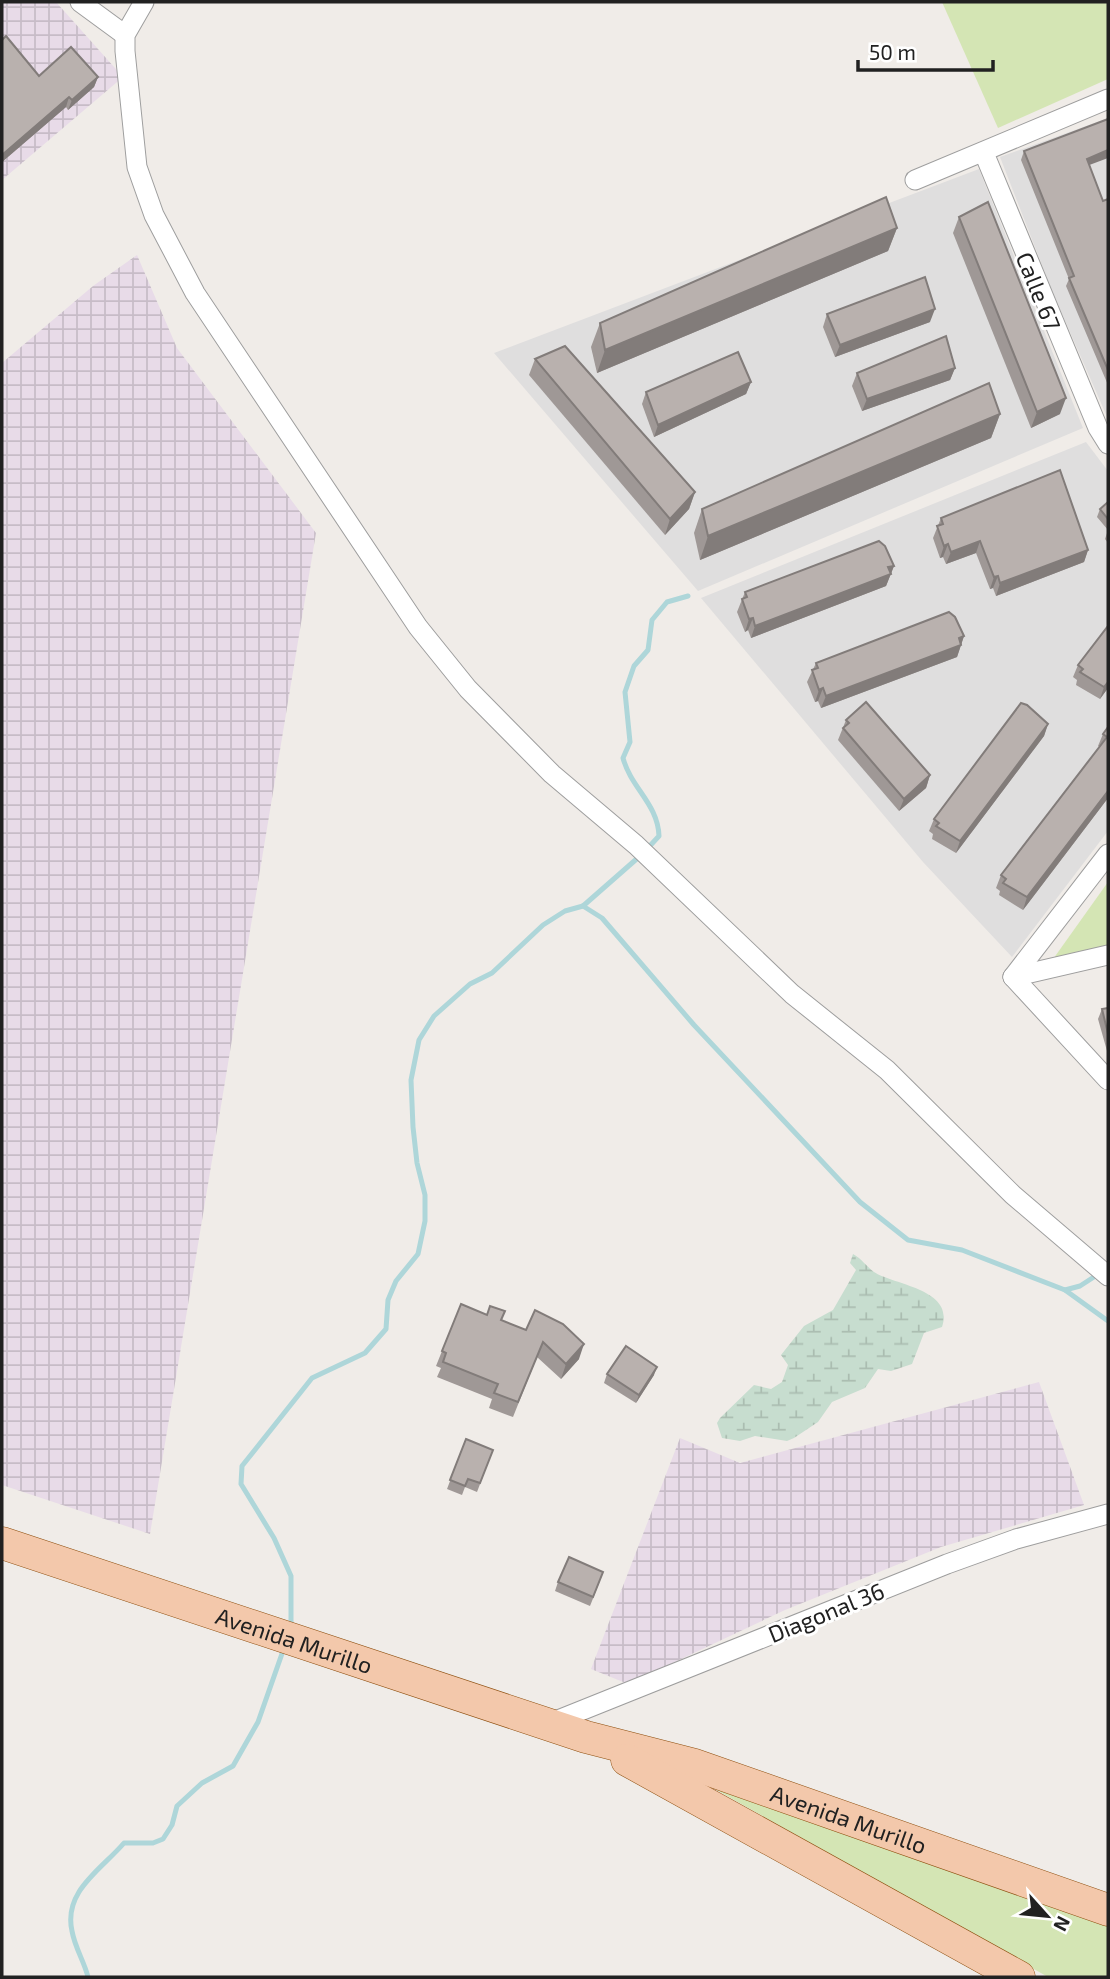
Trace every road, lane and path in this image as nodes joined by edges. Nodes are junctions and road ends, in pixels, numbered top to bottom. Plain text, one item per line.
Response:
1 (80, 2) edge
2 (144, 2) edge
3 (125, 35) junction
4 (1108, 99) edge
5 (984, 153) junction
6 (915, 180) dead end
7 (1103, 436) edge
8 (1108, 853) edge
9 (1108, 955) edge
10 (1013, 977) junction
11 (1108, 1080) edge
12 (1103, 1272) edge
13 (1108, 1514) edge
14 (2, 1543) edge
15 (548, 1724) junction
16 (586, 1737) junction
17 (1108, 1910) edge
18 (1018, 1977) edge

1 - 3 street
2 - 3 street
3 - 12 street
4 - 5 street
5 - 6 street
5 - 7 street, Calle 67
8 - 10 street
9 - 10 street
10 - 11 street
13 - 15 street, Diagonal 36
14 - 15 main road, Avenida Murillo
15 - 16 main road, Avenida Murillo
16 - 17 main road, Avenida Murillo
16 - 18 main road, Avenida Murillo

